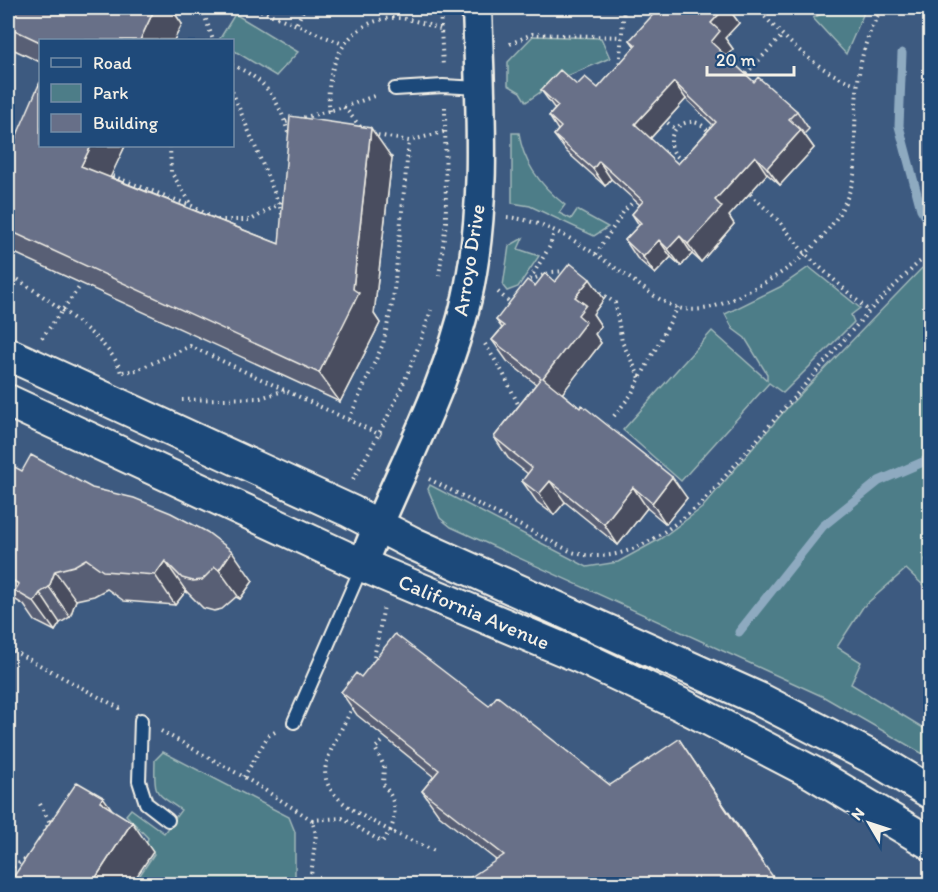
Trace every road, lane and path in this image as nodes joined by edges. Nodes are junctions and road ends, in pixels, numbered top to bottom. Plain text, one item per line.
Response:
1 (202, 8) edge
2 (255, 8) edge
3 (304, 8) edge
4 (440, 8) edge
5 (477, 8) edge
6 (624, 8) edge
7 (757, 8) edge
8 (882, 8) edge
9 (297, 23) junction
10 (440, 29) junction
11 (782, 36) junction
12 (622, 37) junction
13 (213, 39) edge
14 (343, 44) junction
15 (510, 44) dead end
16 (234, 66) edge
17 (624, 78) edge
18 (737, 84) edge
19 (856, 84) junction
20 (443, 86) junction
21 (479, 88) junction
22 (395, 89) joint
23 (234, 96) edge
24 (344, 107) junction
25 (330, 111) junction
26 (656, 112) edge
27 (708, 118) edge
28 (286, 122) junction
29 (703, 124) junction
30 (8, 125) edge
31 (674, 129) junction
32 (447, 130) junction
33 (32, 137) edge
34 (290, 139) edge
35 (409, 141) junction
36 (170, 147) edge
37 (707, 155) junction
38 (680, 160) junction
39 (716, 163) edge
40 (673, 167) edge
41 (100, 171) edge
42 (740, 185) edge
43 (287, 191) edge
44 (644, 191) edge
45 (279, 204) junction
46 (192, 206) junction
47 (282, 215) edge
48 (479, 215) junction
49 (554, 232) junction
50 (596, 254) junction
51 (805, 254) junction
52 (930, 255) edge
53 (572, 270) edge
54 (8, 273) edge
55 (530, 280) junction
56 (438, 281) dead end
57 (589, 284) edge
58 (81, 285) edge
59 (524, 288) edge
60 (498, 292) dead end
61 (518, 296) edge
62 (434, 303) dead end
63 (512, 304) junction
64 (678, 307) junction
65 (63, 310) junction
66 (869, 311) junction
67 (519, 312) edge
68 (42, 339) dead end
69 (485, 345) dead end
70 (8, 354) edge
71 (640, 378) junction
72 (8, 380) edge
73 (286, 390) junction
74 (8, 401) edge
75 (164, 411) junction
76 (523, 413) edge
77 (614, 416) dead end
78 (349, 419) junction
79 (381, 435) junction
80 (428, 478) dead end
81 (353, 479) dead end
82 (378, 525) junction
83 (362, 565) junction
84 (384, 605) dead end
85 (8, 648) edge
86 (371, 667) edge
87 (357, 696) edge
88 (141, 720) junction
89 (294, 722) dead end
90 (382, 742) edge
91 (260, 748) dead end
92 (244, 777) junction
93 (930, 792) edge
94 (40, 804) dead end
95 (168, 820) dead end
96 (312, 820) junction
97 (390, 831) junction
98 (45, 837) edge
99 (930, 843) edge
100 (435, 851) dead end
101 (34, 853) edge
102 (8, 870) edge
103 (310, 885) edge

1 - 13 path
2 - 9 path
3 - 9 path
4 - 10 path
5 - 21 street, Arroyo Drive
6 - 12 path
7 - 11 path
8 - 19 path
9 - 14 path
10 - 14 path
10 - 20 path
11 - 18 path
11 - 19 path
12 - 15 path
12 - 17 path
14 - 25 path
16 - 28 path
19 - 51 path
20 - 21 lane
20 - 22 lane
20 - 32 path
21 - 48 street, Arroyo Drive
22 - 24 path
23 - 45 path
24 - 25 path
24 - 35 path
25 - 28 path
26 - 31 path
27 - 29 path
28 - 34 path
29 - 31 path
29 - 37 path
30 - 33 path
31 - 38 path
32 - 35 path
32 - 56 path
35 - 78 path
36 - 46 path
37 - 38 path
37 - 39 path
38 - 40 path
41 - 46 path
42 - 51 path
43 - 45 path
44 - 50 path
45 - 46 path
45 - 47 path
48 - 49 path
48 - 82 street, Arroyo Drive
49 - 50 path
49 - 55 path
50 - 64 path
51 - 64 path
51 - 66 path
52 - 66 path
53 - 55 path
54 - 65 path
55 - 59 path
57 - 71 path
58 - 65 path
60 - 63 path
61 - 63 path
62 - 79 path
63 - 67 path
64 - 71 path
65 - 68 path
65 - 73 path
66 - 80 path
69 - 76 path
70 - 75 main road, California Avenue
71 - 77 path
72 - 75 main road
73 - 75 path
73 - 78 path
74 - 83 main road, California Avenue
75 - 82 main road, California Avenue
78 - 79 path
79 - 81 path
82 - 83 street, Arroyo Drive
82 - 93 main road, California Avenue
83 - 89 lane
83 - 99 main road, California Avenue
84 - 86 path
85 - 88 path
87 - 97 path
88 - 92 path
88 - 95 lane
90 - 97 path
91 - 92 path
92 - 96 path
94 - 98 path
96 - 97 path
96 - 103 path
97 - 100 path
101 - 102 path

